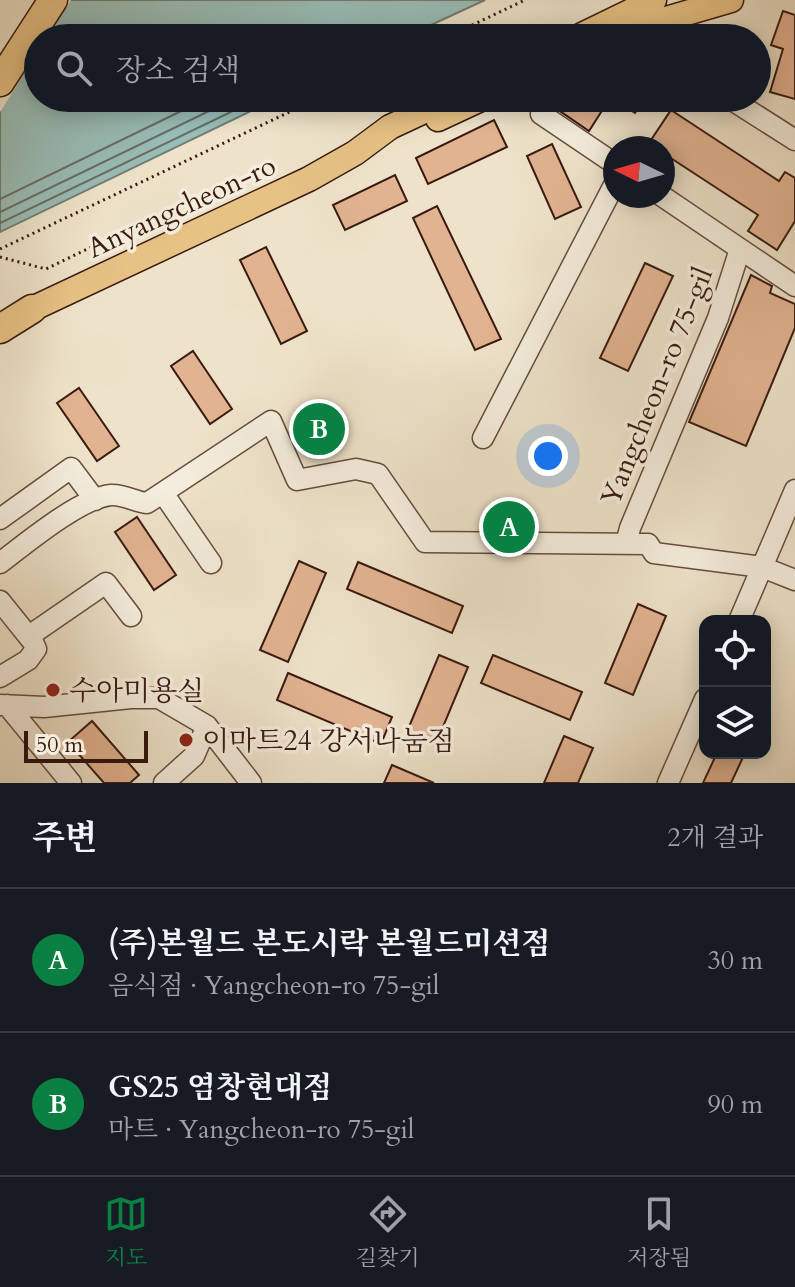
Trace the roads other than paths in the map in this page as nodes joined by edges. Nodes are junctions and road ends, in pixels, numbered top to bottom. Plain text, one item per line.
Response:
1 (53, 0) edge
2 (654, 0) edge
3 (731, 0) edge
4 (37, 24) edge
5 (605, 24) edge
6 (649, 24) edge
7 (24, 45) edge
8 (0, 82) edge
9 (422, 112) edge
10 (453, 112) edge
11 (542, 112) edge
12 (751, 112) edge
13 (795, 140) edge
14 (355, 153) junction
15 (603, 156) edge
16 (675, 205) edge
17 (603, 206) edge
18 (740, 249) junction
19 (795, 286) edge
20 (32, 309) junction
21 (0, 321) edge
22 (0, 329) edge
23 (483, 438) dead end
24 (795, 490) edge
25 (163, 493) junction
26 (95, 500) junction
27 (0, 519) edge
28 (626, 544) junction
29 (0, 563) edge
30 (211, 563) dead end
31 (762, 567) junction
32 (795, 580) edge
33 (0, 601) edge
34 (742, 615) edge
35 (131, 616) dead end
36 (29, 636) junction
37 (0, 677) edge
38 (3, 705) edge
39 (699, 713) edge
40 (207, 726) junction
41 (71, 783) edge
42 (164, 783) edge
43 (251, 783) edge
44 (668, 783) edge

1 - 4 highway
2 - 5 main road
3 - 6 main road
7 - 8 highway
9 - 14 main road, Anyangcheon-ro
10 - 14 main road, Anyangcheon-ro
11 - 15 street
12 - 13 street
14 - 20 main road, Anyangcheon-ro
16 - 18 street
17 - 23 street
18 - 19 street
18 - 28 street, Yangcheon-ro 75-gil
20 - 21 highway
20 - 22 highway
24 - 31 street
25 - 26 street
25 - 28 street, Yangcheon-ro 75-gil
25 - 30 street
26 - 27 street
26 - 29 street
28 - 31 street, Yangcheon-ro 75-gil
31 - 32 street, Yangcheon-ro 75-gil
31 - 34 street
33 - 36 street
35 - 36 street
36 - 37 street
38 - 40 street
38 - 41 street
39 - 44 street
40 - 42 street
40 - 43 street

